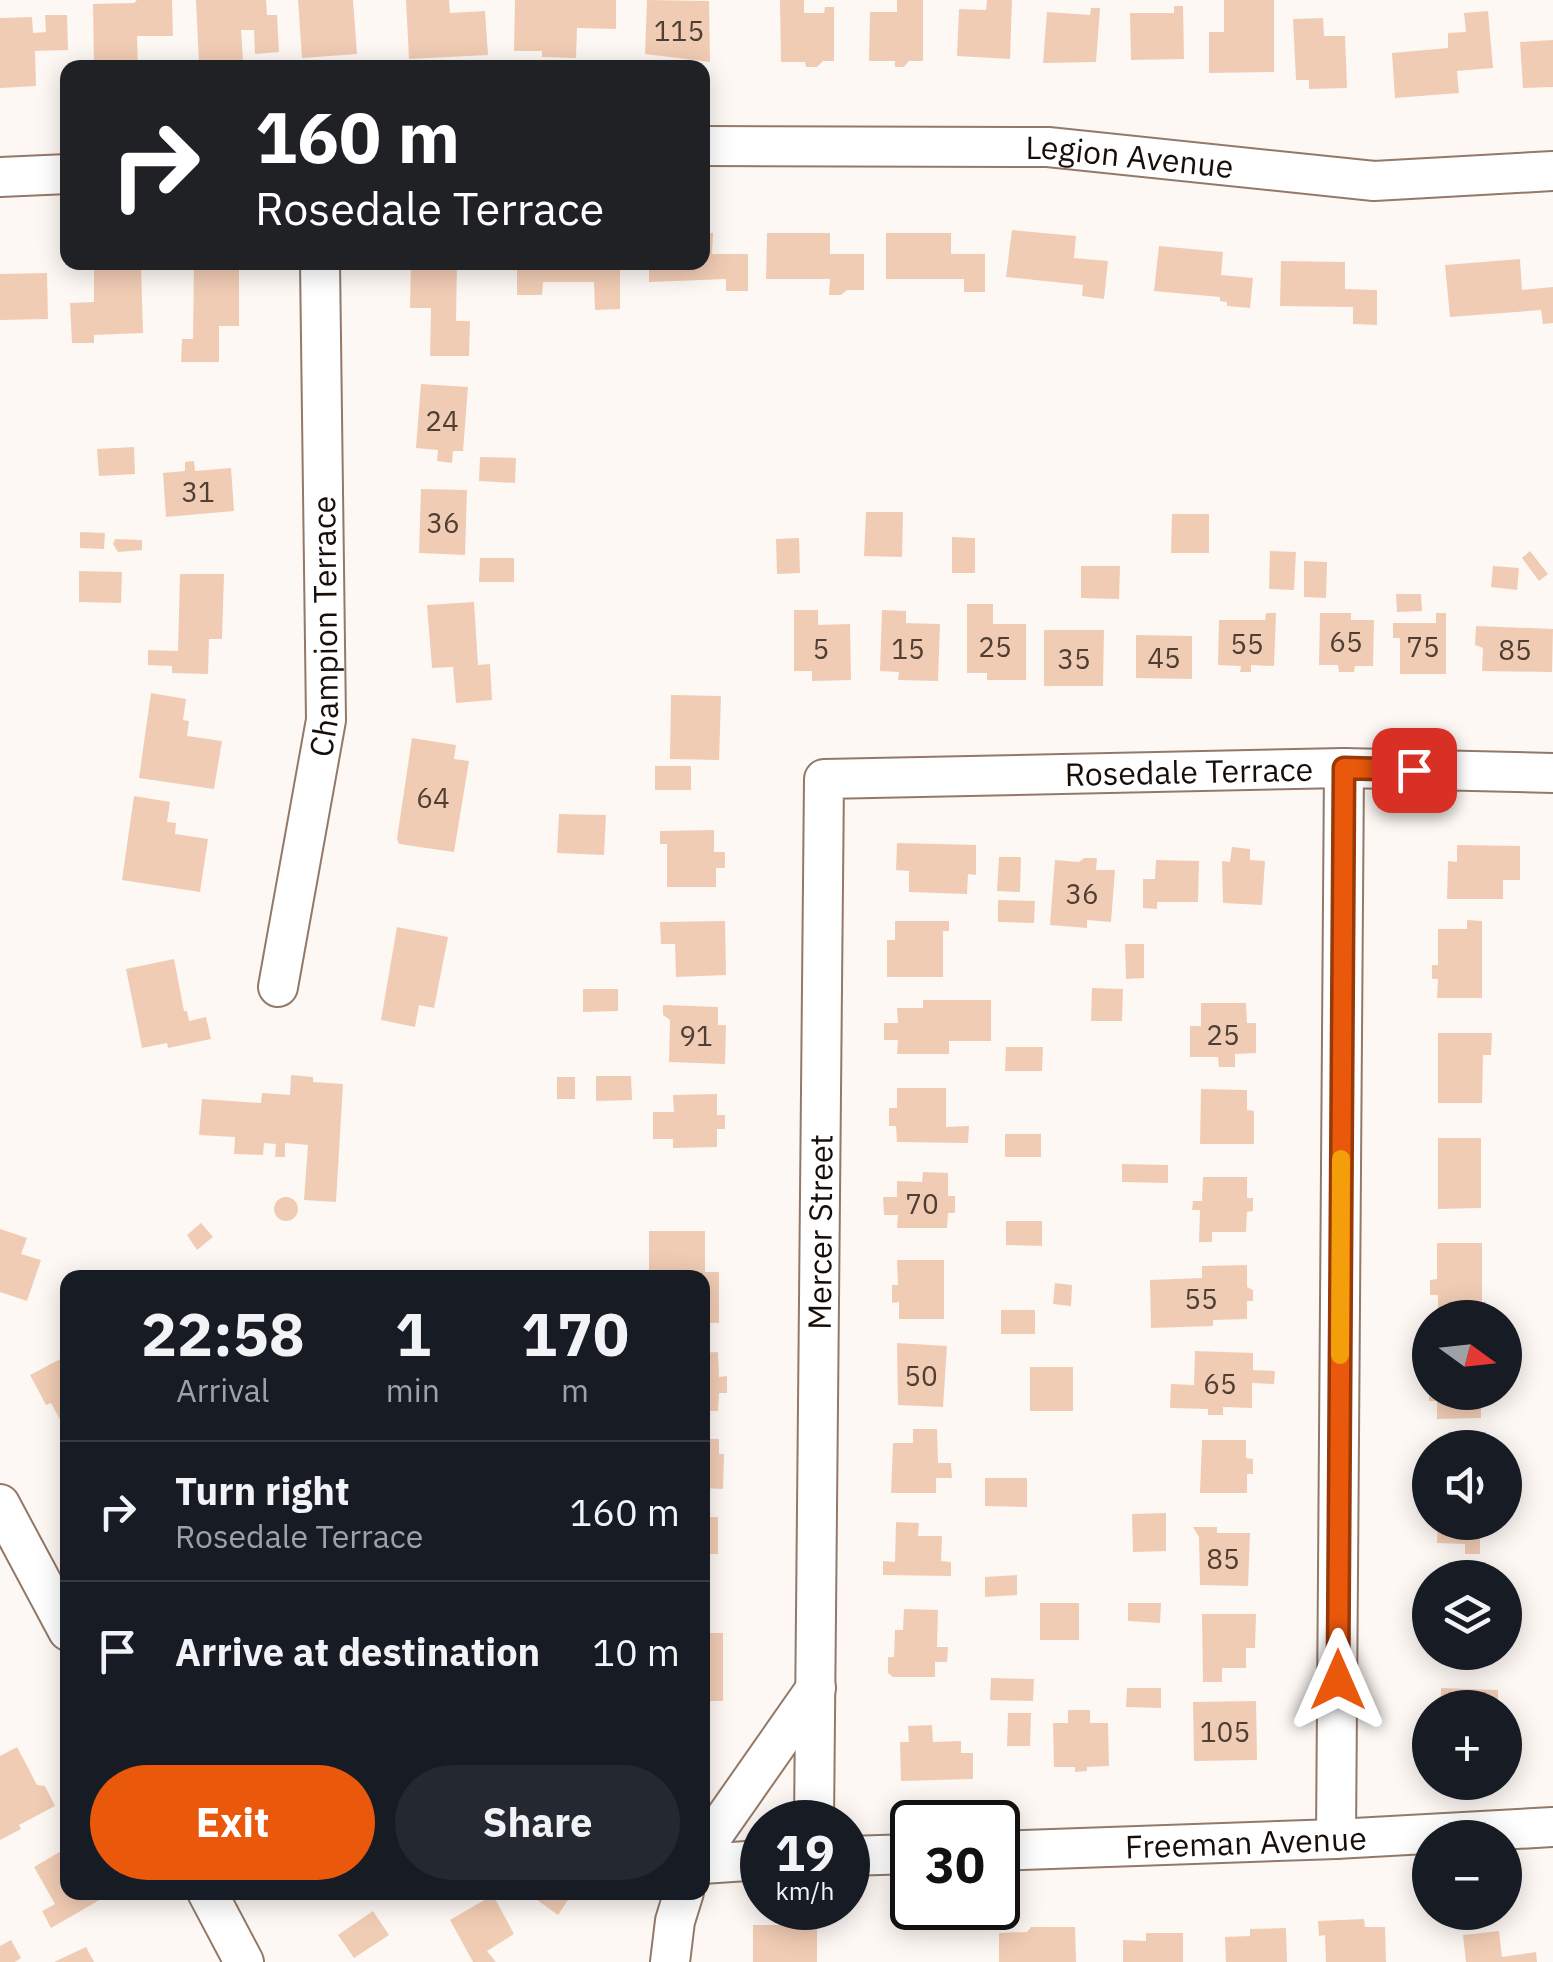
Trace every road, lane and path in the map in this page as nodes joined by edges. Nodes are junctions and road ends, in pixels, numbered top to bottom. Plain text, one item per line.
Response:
1 (710, 146) edge
2 (1553, 172) edge
3 (60, 174) edge
4 (0, 177) edge
5 (320, 270) edge
6 (1344, 768) junction
7 (1553, 773) edge
8 (824, 779) joint
9 (278, 988) dead end
10 (0, 1504) edge
11 (60, 1616) edge
12 (816, 1688) junction
13 (814, 1800) edge
14 (1553, 1828) edge
15 (1336, 1839) junction
16 (710, 1840) edge
17 (1020, 1850) edge
18 (740, 1861) edge
19 (710, 1863) edge
20 (211, 1900) edge
21 (682, 1900) edge
22 (244, 1962) edge
23 (670, 1962) edge

1 - 2 street, Legion Avenue
3 - 4 street
5 - 9 street, Champion Terrace
6 - 7 street, Rosedale Terrace
6 - 8 street, Rosedale Terrace
6 - 15 street
8 - 12 street, Mercer Street
10 - 11 street
12 - 13 street, Mercer Street
12 - 16 street
14 - 15 street, Freeman Avenue
15 - 17 street, Freeman Avenue
18 - 19 street
20 - 22 street
21 - 23 street

